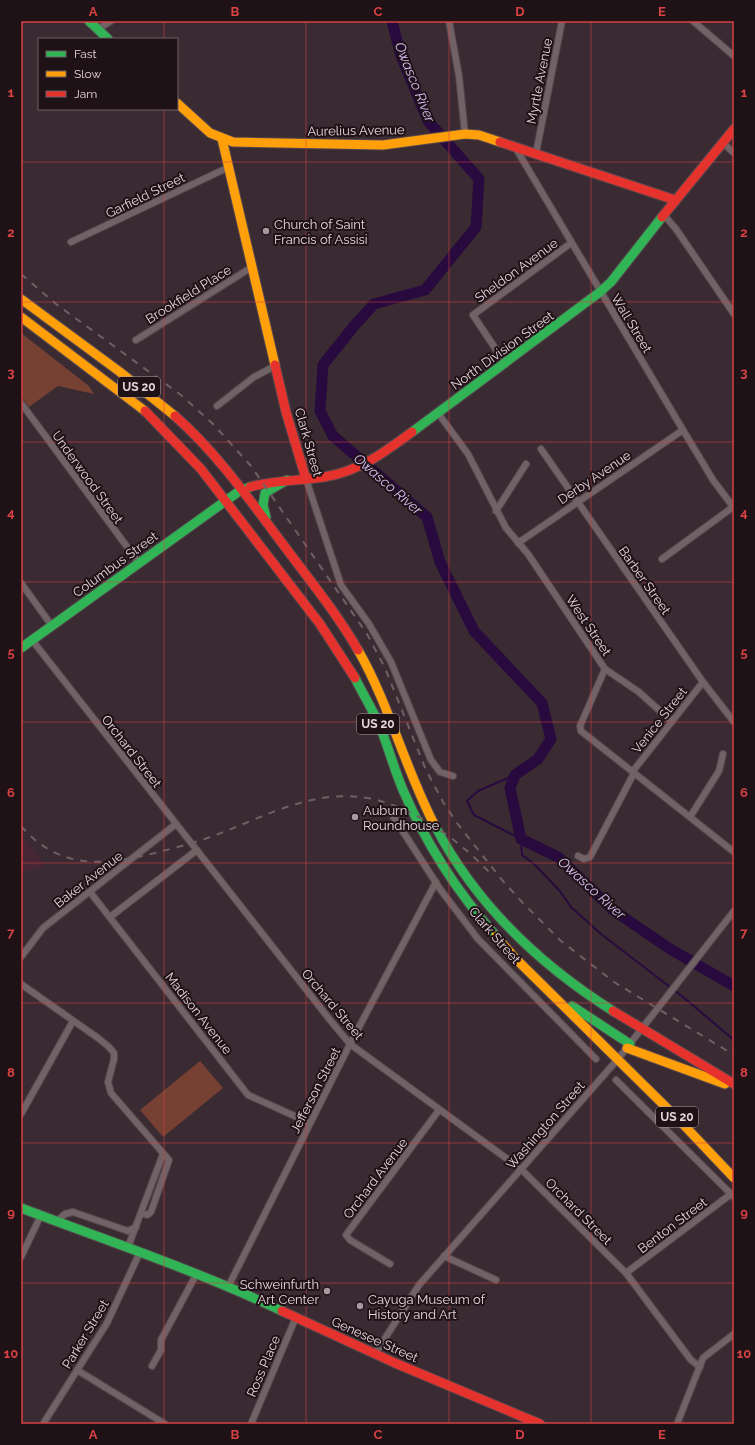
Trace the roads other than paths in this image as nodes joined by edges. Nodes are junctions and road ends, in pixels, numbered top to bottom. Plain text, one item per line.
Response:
1 (89, 21) edge
2 (111, 21) edge
3 (449, 21) edge
4 (562, 21) edge
5 (693, 21) edge
6 (98, 29) junction
7 (107, 38) edge
8 (734, 56) edge
9 (178, 104) edge
10 (734, 129) edge
11 (463, 135) junction
12 (222, 139) junction
13 (722, 142) junction
14 (515, 147) junction
15 (536, 149) junction
16 (734, 153) edge
17 (229, 167) junction
18 (676, 200) junction
19 (664, 215) junction
20 (71, 242) dead end
21 (571, 243) junction
22 (252, 267) junction
23 (600, 292) junction
24 (21, 299) edge
25 (734, 314) edge
26 (21, 317) edge
27 (136, 340) dead end
28 (505, 363) junction
29 (275, 366) junction
30 (21, 403) edge
31 (217, 406) dead end
32 (438, 413) junction
33 (683, 430) junction
34 (541, 449) dead end
35 (526, 464) dead end
36 (306, 479) junction
37 (287, 480) junction
38 (243, 489) junction
39 (225, 501) junction
40 (577, 501) junction
41 (733, 507) edge
42 (496, 511) junction
43 (271, 529) junction
44 (518, 542) junction
45 (662, 559) dead end
46 (139, 563) junction
47 (21, 583) edge
48 (52, 626) junction
49 (32, 640) junction
50 (21, 648) edge
51 (605, 669) junction
52 (703, 682) junction
53 (671, 721) junction
54 (734, 722) edge
55 (723, 754) dead end
56 (633, 772) junction
57 (453, 776) dead end
58 (391, 813) dead end
59 (690, 817) junction
60 (176, 824) junction
61 (198, 850) junction
62 (734, 852) edge
63 (578, 856) dead end
64 (436, 882) junction
65 (90, 892) junction
66 (734, 911) edge
67 (110, 916) junction
68 (21, 957) edge
69 (21, 984) edge
70 (557, 998) junction
71 (73, 1022) junction
72 (642, 1028) junction
73 (350, 1044) junction
74 (628, 1046) junction
75 (596, 1059) dead end
76 (618, 1059) junction
77 (616, 1080) dead end
78 (734, 1085) edge
79 (439, 1110) junction
80 (21, 1114) edge
81 (310, 1123) junction
82 (520, 1169) junction
83 (734, 1178) edge
84 (733, 1196) edge
85 (21, 1208) edge
86 (41, 1215) junction
87 (57, 1220) junction
88 (136, 1228) junction
89 (128, 1247) junction
90 (140, 1252) junction
91 (444, 1256) junction
92 (21, 1257) edge
93 (390, 1264) dead end
94 (626, 1273) junction
95 (196, 1275) junction
96 (496, 1280) dead end
97 (228, 1287) junction
98 (296, 1317) junction
99 (734, 1334) edge
100 (374, 1354) junction
101 (152, 1366) dead end
102 (700, 1367) junction
103 (77, 1370) junction
104 (43, 1424) edge
105 (165, 1424) edge
106 (251, 1424) edge
107 (540, 1424) edge
108 (677, 1424) edge

1 - 6 main road
2 - 6 street
3 - 11 street
4 - 15 street, Myrtle Avenue
5 - 8 street
6 - 7 main road
9 - 12 main road
10 - 13 main road, North Division Street
11 - 12 main road, Aurelius Avenue
11 - 14 main road, Aurelius Avenue
12 - 17 main road, Clark Street
13 - 16 street
13 - 18 main road, North Division Street
14 - 15 main road, Aurelius Avenue
14 - 21 street, Wall Street
15 - 18 main road, Aurelius Avenue
17 - 20 street, Garfield Street
17 - 22 main road, Clark Street
18 - 19 main road, North Division Street
19 - 23 main road, North Division Street
19 - 25 street
21 - 23 street, Wall Street
21 - 28 street, Sheldon Avenue
22 - 27 street, Brookfield Place
22 - 29 main road, Clark Street
23 - 28 main road, North Division Street
23 - 33 street, Wall Street
24 - 38 main road, US 20
26 - 39 main road, US 20
28 - 32 main road, North Division Street
29 - 31 street
29 - 36 main road, Clark Street
30 - 46 street, Underwood Street
32 - 36 main road, North Division Street
32 - 42 street, West Street
33 - 40 street, Derby Avenue
33 - 41 street, Wall Street
34 - 40 street, Barber Street
35 - 42 street
36 - 37 main road, North Division Street
36 - 57 street, Clark Street
37 - 38 main road, North Division Street
37 - 43 main road
38 - 39 main road, North Division Street
38 - 43 main road, US 20
39 - 46 main road, Columbus Street
39 - 70 main road, US 20
40 - 44 street, Derby Avenue
40 - 52 street, Barber Street
41 - 45 street
42 - 44 street, West Street
43 - 72 main road, US 20
44 - 51 street, West Street
46 - 48 main road, Columbus Street
47 - 48 street
48 - 49 main road, Columbus Street
49 - 50 main road, Columbus Street
49 - 60 street, Orchard Street
51 - 53 street
51 - 56 street, West Street
52 - 53 street, Venice Street
52 - 54 street, Barber Street
53 - 56 street, Venice Street
55 - 59 street
56 - 59 street, West Street
56 - 63 street, Venice Street
58 - 64 street, Clark Street
59 - 62 street, West Street
60 - 61 street, Orchard Street
60 - 65 street, Baker Avenue
61 - 67 street
61 - 73 street, Orchard Street
64 - 73 street, Jefferson Street
64 - 75 street, Clark Street
65 - 67 street, Madison Avenue
65 - 68 street, Baker Avenue
66 - 72 street, Washington Street
67 - 81 street, Madison Avenue
69 - 71 street
70 - 74 main road
70 - 76 main road, US 20
71 - 80 street
71 - 88 street
72 - 74 street, Washington Street
72 - 78 main road, US 20
73 - 79 street, Orchard Street
73 - 81 street, Jefferson Street
74 - 76 street, Washington Street
74 - 78 main road
76 - 82 street, Washington Street
76 - 83 main road, US 20
77 - 84 street
79 - 82 street, Orchard Street
79 - 93 street, Orchard Avenue
81 - 97 street, Jefferson Street
82 - 91 street, Washington Street
82 - 94 street, Orchard Street
84 - 94 street, Benton Street
85 - 86 main road, Genesee Street
86 - 87 main road, Genesee Street
86 - 92 street
87 - 88 street
87 - 89 main road, Genesee Street
88 - 89 street
89 - 90 main road, Genesee Street
90 - 95 main road, Genesee Street
90 - 103 street, Parker Street
91 - 96 street
91 - 100 street, Washington Street
94 - 102 street, Orchard Street
95 - 97 main road, Genesee Street
95 - 101 street
97 - 98 main road, Genesee Street
98 - 100 main road, Genesee Street
98 - 106 street, Ross Place
99 - 102 street
100 - 107 main road, Genesee Street
102 - 108 street
103 - 104 street, Parker Street
103 - 105 street

